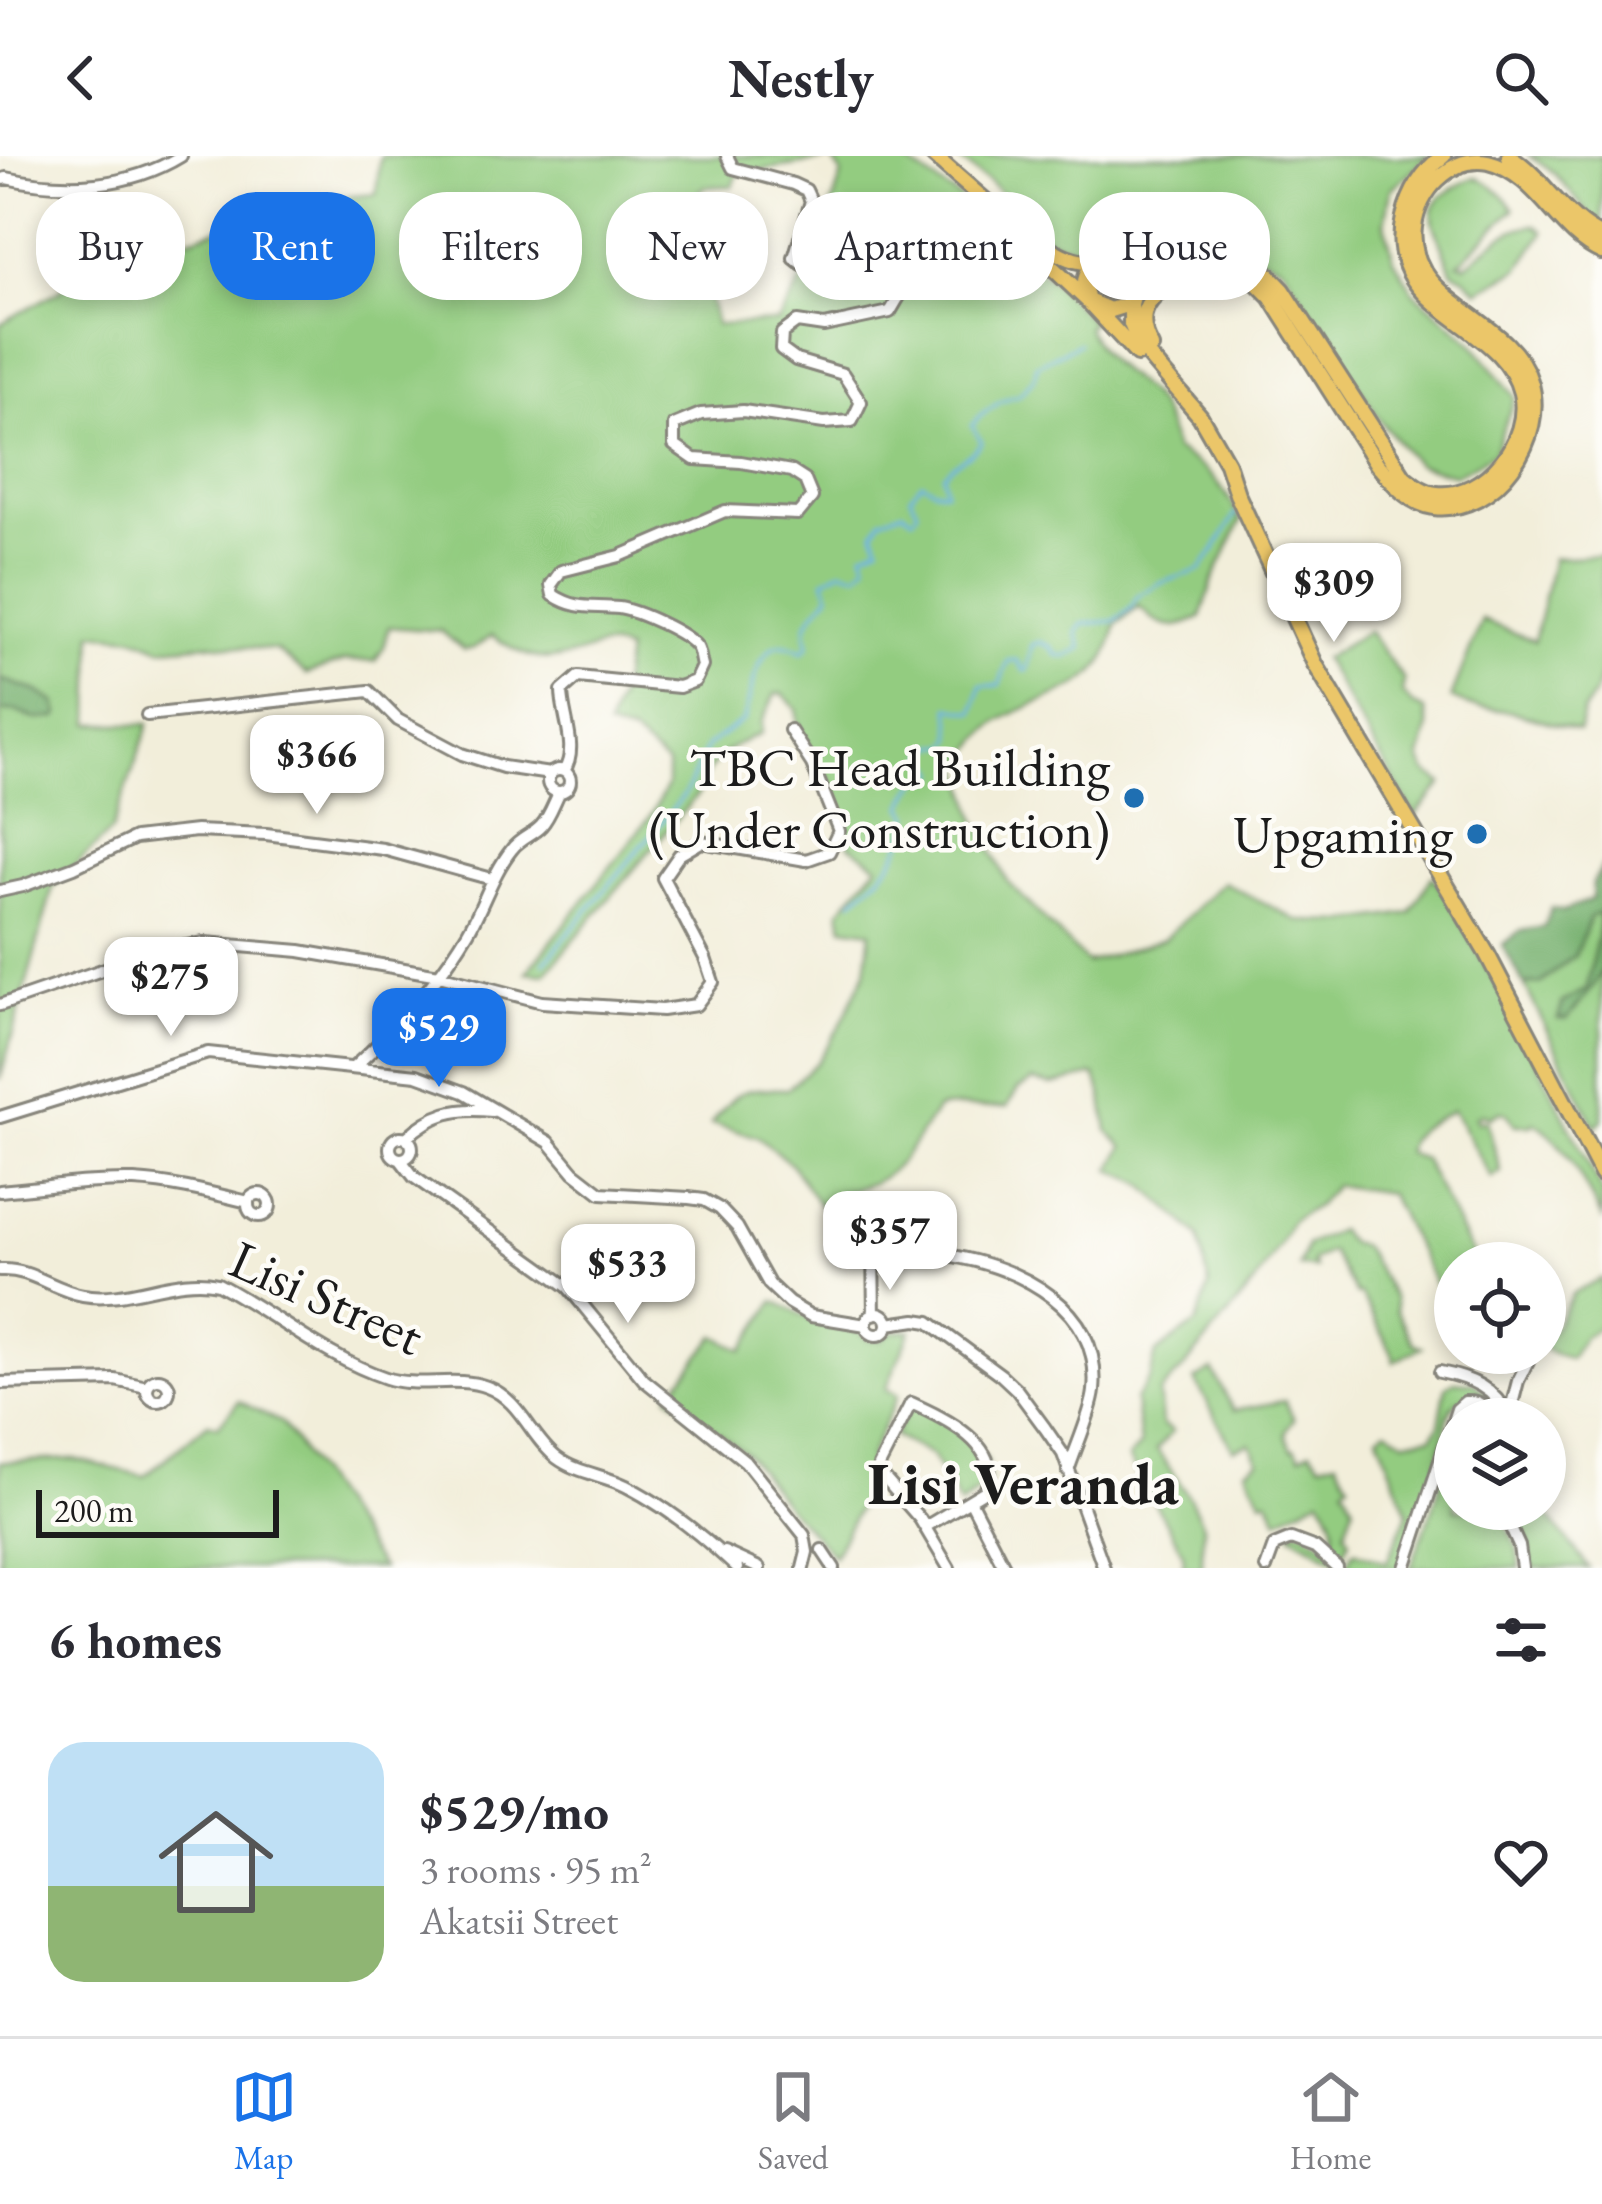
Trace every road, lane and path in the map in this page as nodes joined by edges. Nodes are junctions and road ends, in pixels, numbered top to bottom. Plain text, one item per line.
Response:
1 (181, 156) edge
2 (728, 156) edge
3 (934, 156) edge
4 (1443, 156) edge
5 (1509, 156) edge
6 (0, 179) edge
7 (975, 192) edge
8 (1602, 237) edge
9 (1602, 252) edge
10 (1055, 271) edge
11 (1270, 276) edge
12 (1270, 296) edge
13 (1130, 300) edge
14 (1133, 300) edge
15 (1151, 300) edge
16 (1088, 301) junction
17 (1227, 463) junction
18 (1238, 494) junction
19 (147, 715) dead end
20 (790, 730) dead end
21 (557, 772) junction
22 (559, 793) junction
23 (492, 879) junction
24 (0, 891) edge
25 (439, 975) junction
26 (0, 1005) edge
27 (353, 1068) junction
28 (496, 1111) junction
29 (0, 1117) edge
30 (1602, 1174) edge
31 (0, 1191) edge
32 (248, 1202) dead end
33 (0, 1270) edge
34 (870, 1319) junction
35 (888, 1324) junction
36 (1448, 1374) edge
37 (1522, 1374) edge
38 (1518, 1381) junction
39 (0, 1382) edge
40 (147, 1387) dead end
41 (1496, 1398) edge
42 (1506, 1398) edge
43 (1513, 1398) edge
44 (1068, 1471) junction
45 (1434, 1479) edge
46 (970, 1500) junction
47 (925, 1527) junction
48 (1512, 1530) edge
49 (716, 1549) junction
50 (822, 1550) dead end
51 (736, 1568) edge
52 (759, 1568) edge
53 (803, 1568) edge
54 (834, 1568) edge
55 (949, 1568) edge
56 (1004, 1568) edge
57 (1104, 1568) edge
58 (1266, 1568) edge
59 (1336, 1568) edge
60 (1405, 1568) edge
61 (1522, 1568) edge

1 - 6 street
2 - 21 street
3 - 7 main road
4 - 11 main road
5 - 8 main road
9 - 12 main road
10 - 16 main road
13 - 16 main road
14 - 17 main road
15 - 17 main road
16 - 18 main road
17 - 18 main road
18 - 30 main road
19 - 21 street
20 - 25 street
21 - 22 street
21 - 22 street
22 - 23 street
23 - 24 street
23 - 25 street
25 - 26 street
25 - 27 street
27 - 28 street
27 - 29 street
28 - 34 street
28 - 53 street
31 - 32 street
33 - 49 street, Lisi Street
34 - 35 street
34 - 35 street
34 - 44 street
35 - 44 street
36 - 41 street
37 - 38 street
38 - 42 street
38 - 43 street
39 - 40 street
44 - 57 street
45 - 60 street
46 - 47 street
46 - 47 street
46 - 56 street
47 - 55 street
48 - 61 street
49 - 51 street, Lisi Street
49 - 52 street, Lisi Street
50 - 54 street
58 - 59 street

